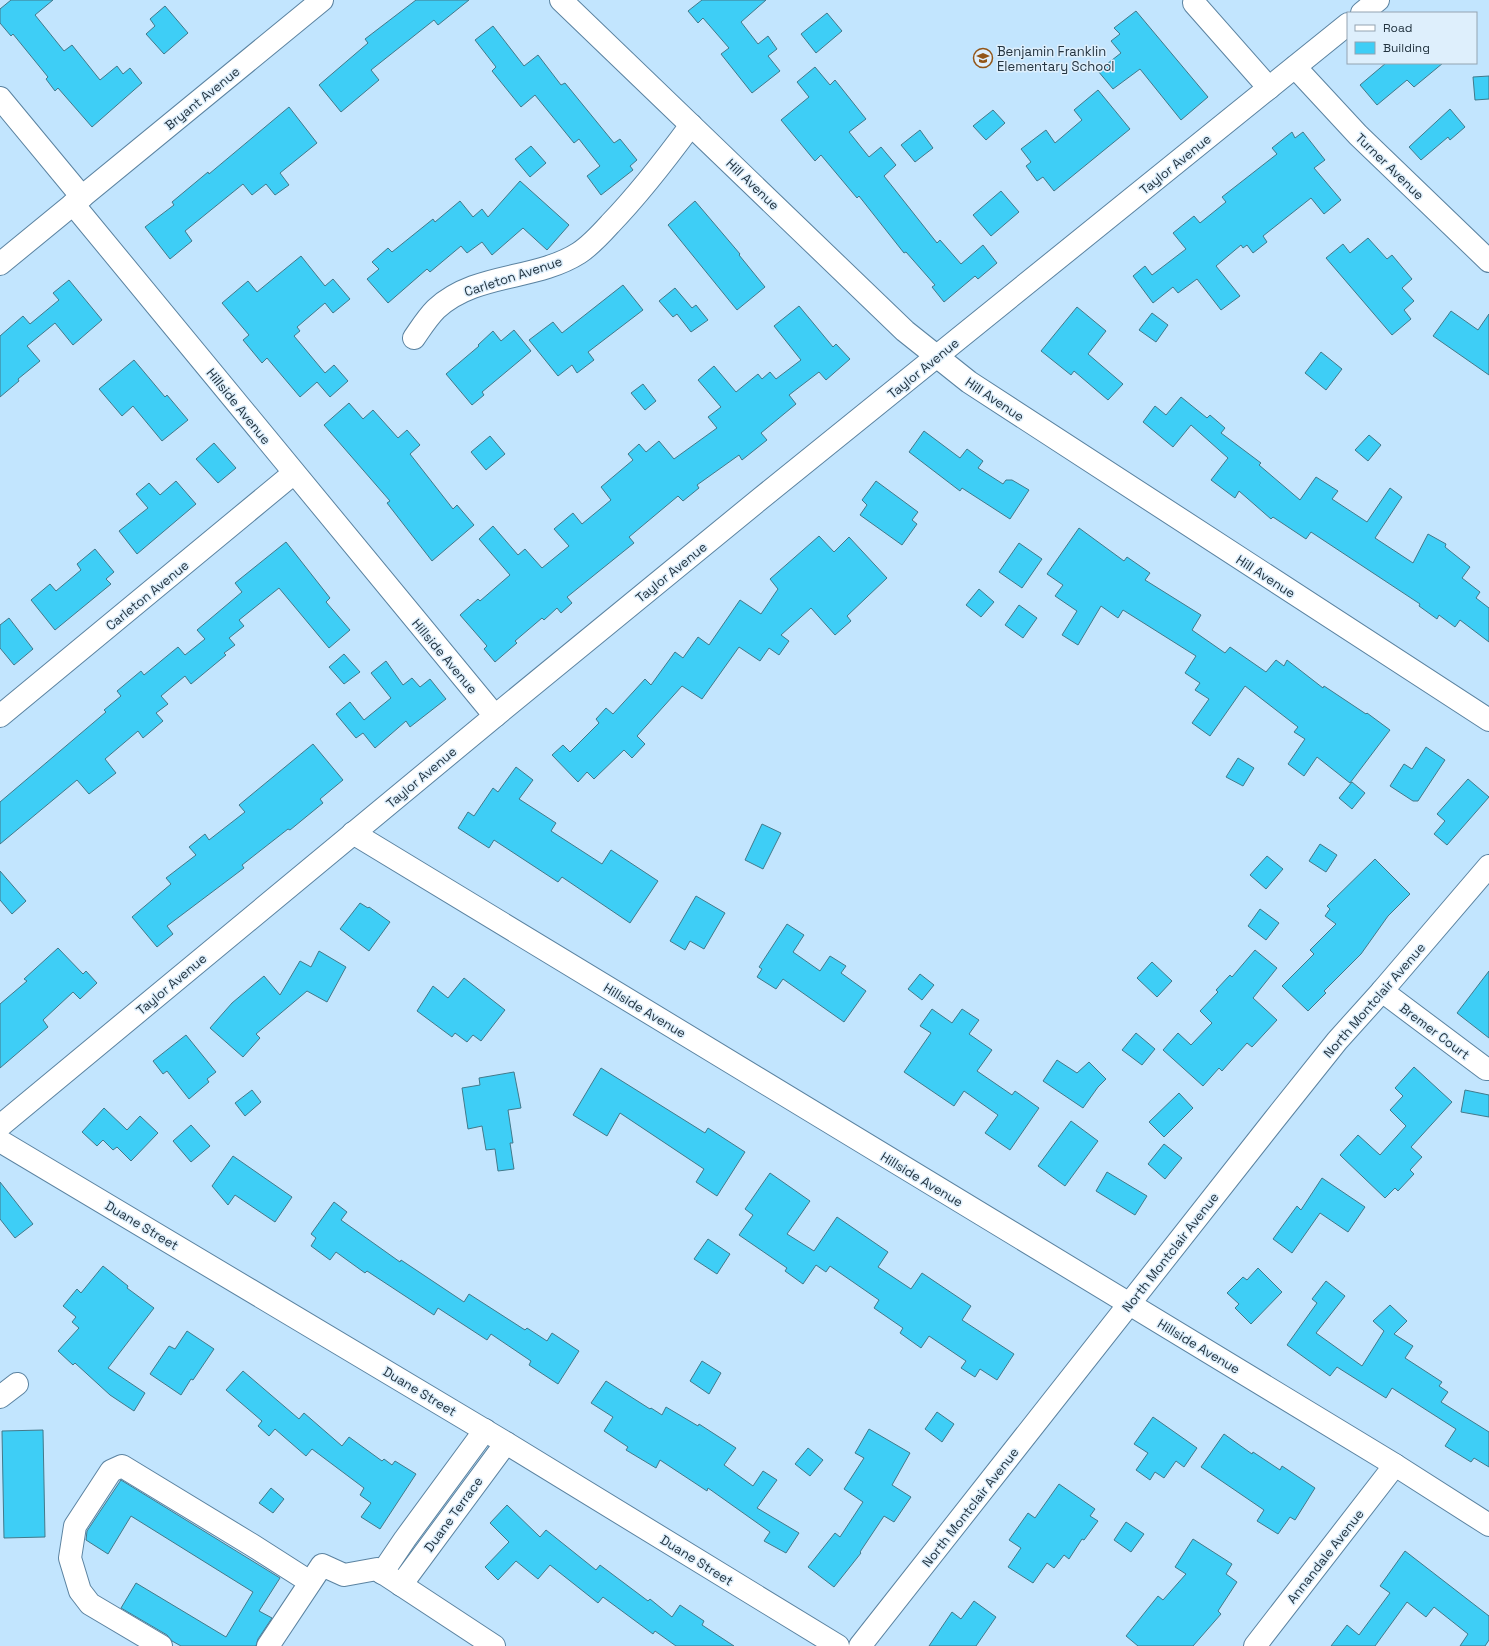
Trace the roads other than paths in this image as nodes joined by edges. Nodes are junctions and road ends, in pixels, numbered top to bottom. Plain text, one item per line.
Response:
1 (322, 0) edge
2 (562, 0) edge
3 (1378, 0) edge
4 (1194, 3) dead end
5 (1363, 12) edge
6 (1347, 25) edge
7 (1295, 67) junction
8 (1268, 88) junction
9 (0, 98) edge
10 (691, 125) junction
11 (77, 201) junction
12 (1489, 261) edge
13 (0, 264) edge
14 (414, 338) dead end
15 (937, 356) junction
16 (294, 473) junction
17 (0, 716) edge
18 (495, 716) junction
19 (1489, 720) edge
20 (353, 833) junction
21 (1489, 866) edge
22 (1382, 991) junction
23 (1489, 1069) edge
24 (0, 1126) edge
25 (0, 1141) edge
26 (1129, 1304) junction
27 (17, 1384) dead end
28 (0, 1397) edge
29 (485, 1430) junction
30 (506, 1443) junction
31 (1395, 1465) junction
32 (1489, 1525) edge
33 (382, 1573) junction
34 (310, 1582) junction
35 (401, 1586) junction
36 (161, 1646) edge
37 (268, 1646) edge
38 (494, 1646) edge
39 (838, 1646) edge
40 (860, 1646) edge
41 (1254, 1646) edge

1 - 11 street, Bryant Avenue
2 - 10 street, Hill Avenue
3 - 5 street
4 - 8 street
6 - 7 street, Taylor Avenue
7 - 8 street, Taylor Avenue
7 - 12 street, Turner Avenue
8 - 15 street, Taylor Avenue
9 - 11 street, Hillside Avenue
10 - 14 street, Carleton Avenue
10 - 15 street, Hill Avenue
11 - 13 street, Bryant Avenue
11 - 16 street, Hillside Avenue
15 - 18 street, Taylor Avenue
15 - 19 street, Hill Avenue
16 - 17 street, Carleton Avenue
16 - 18 street, Hillside Avenue
18 - 20 street, Taylor Avenue
20 - 24 street, Taylor Avenue
20 - 26 street, Hillside Avenue
21 - 22 street, North Montclair Avenue
22 - 23 street, Bremer Court
22 - 26 street, North Montclair Avenue
25 - 29 street, Duane Street
26 - 31 street, Hillside Avenue
26 - 40 street, North Montclair Avenue
27 - 28 street
29 - 30 street, Duane Street
29 - 33 street
30 - 35 street, Duane Terrace
30 - 39 street, Duane Street
31 - 32 street, Hillside Avenue
31 - 41 street, Annandale Avenue
33 - 34 street
33 - 35 street
34 - 36 street
34 - 37 street
35 - 38 street

